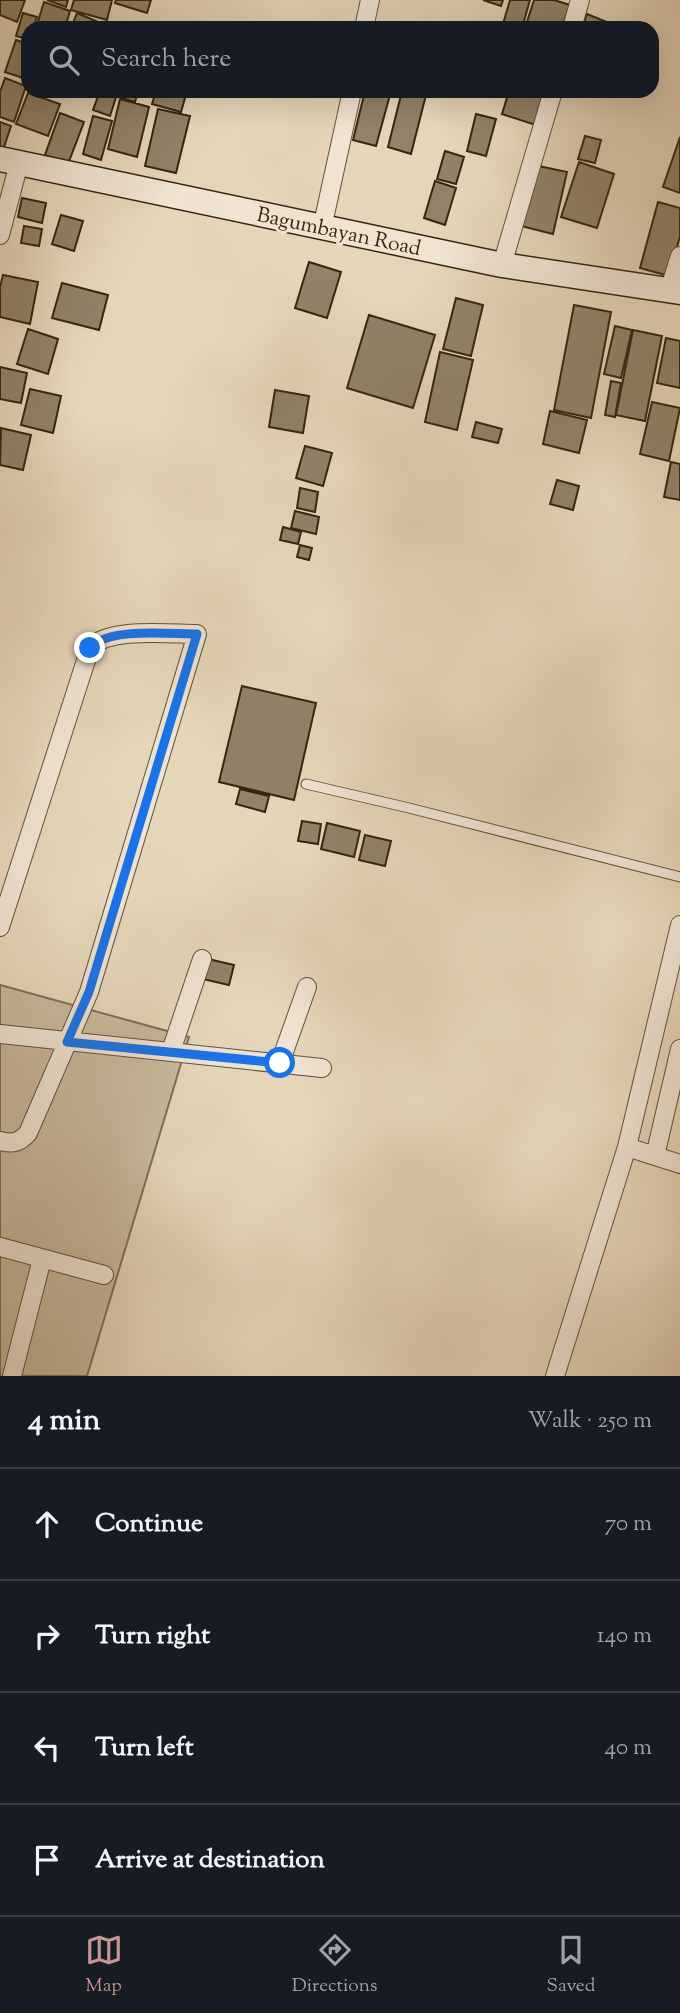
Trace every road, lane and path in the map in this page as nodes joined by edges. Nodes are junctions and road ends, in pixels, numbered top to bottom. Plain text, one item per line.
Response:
1 (370, 0) edge
2 (580, 0) edge
3 (366, 21) edge
4 (574, 21) edge
5 (350, 98) edge
6 (551, 98) edge
7 (10, 161) edge
8 (322, 228) junction
9 (0, 230) edge
10 (680, 256) edge
11 (502, 265) junction
12 (674, 291) edge
13 (306, 785) dead end
14 (680, 877) edge
15 (680, 925) edge
16 (0, 927) edge
17 (202, 959) dead end
18 (307, 987) dead end
19 (0, 1034) edge
20 (67, 1042) junction
21 (680, 1049) edge
22 (171, 1051) junction
23 (280, 1063) junction
24 (322, 1068) dead end
25 (0, 1141) edge
26 (627, 1147) junction
27 (655, 1156) junction
28 (680, 1164) edge
29 (0, 1247) edge
30 (42, 1259) junction
31 (104, 1275) dead end
32 (12, 1376) edge
33 (555, 1376) edge

1 - 3 street
2 - 4 street
5 - 8 street
6 - 11 street
7 - 8 street, Bagumbayan Road
7 - 9 street
8 - 11 street, Bagumbayan Road
10 - 12 street
11 - 12 street, Bagumbayan Road
13 - 14 lane
15 - 26 street
16 - 20 street
17 - 22 street
18 - 23 street
19 - 20 street
20 - 22 street
20 - 25 street
21 - 27 street
22 - 23 street
23 - 24 street
26 - 27 street
26 - 33 street
27 - 28 street
29 - 30 street
30 - 31 street
30 - 32 street

